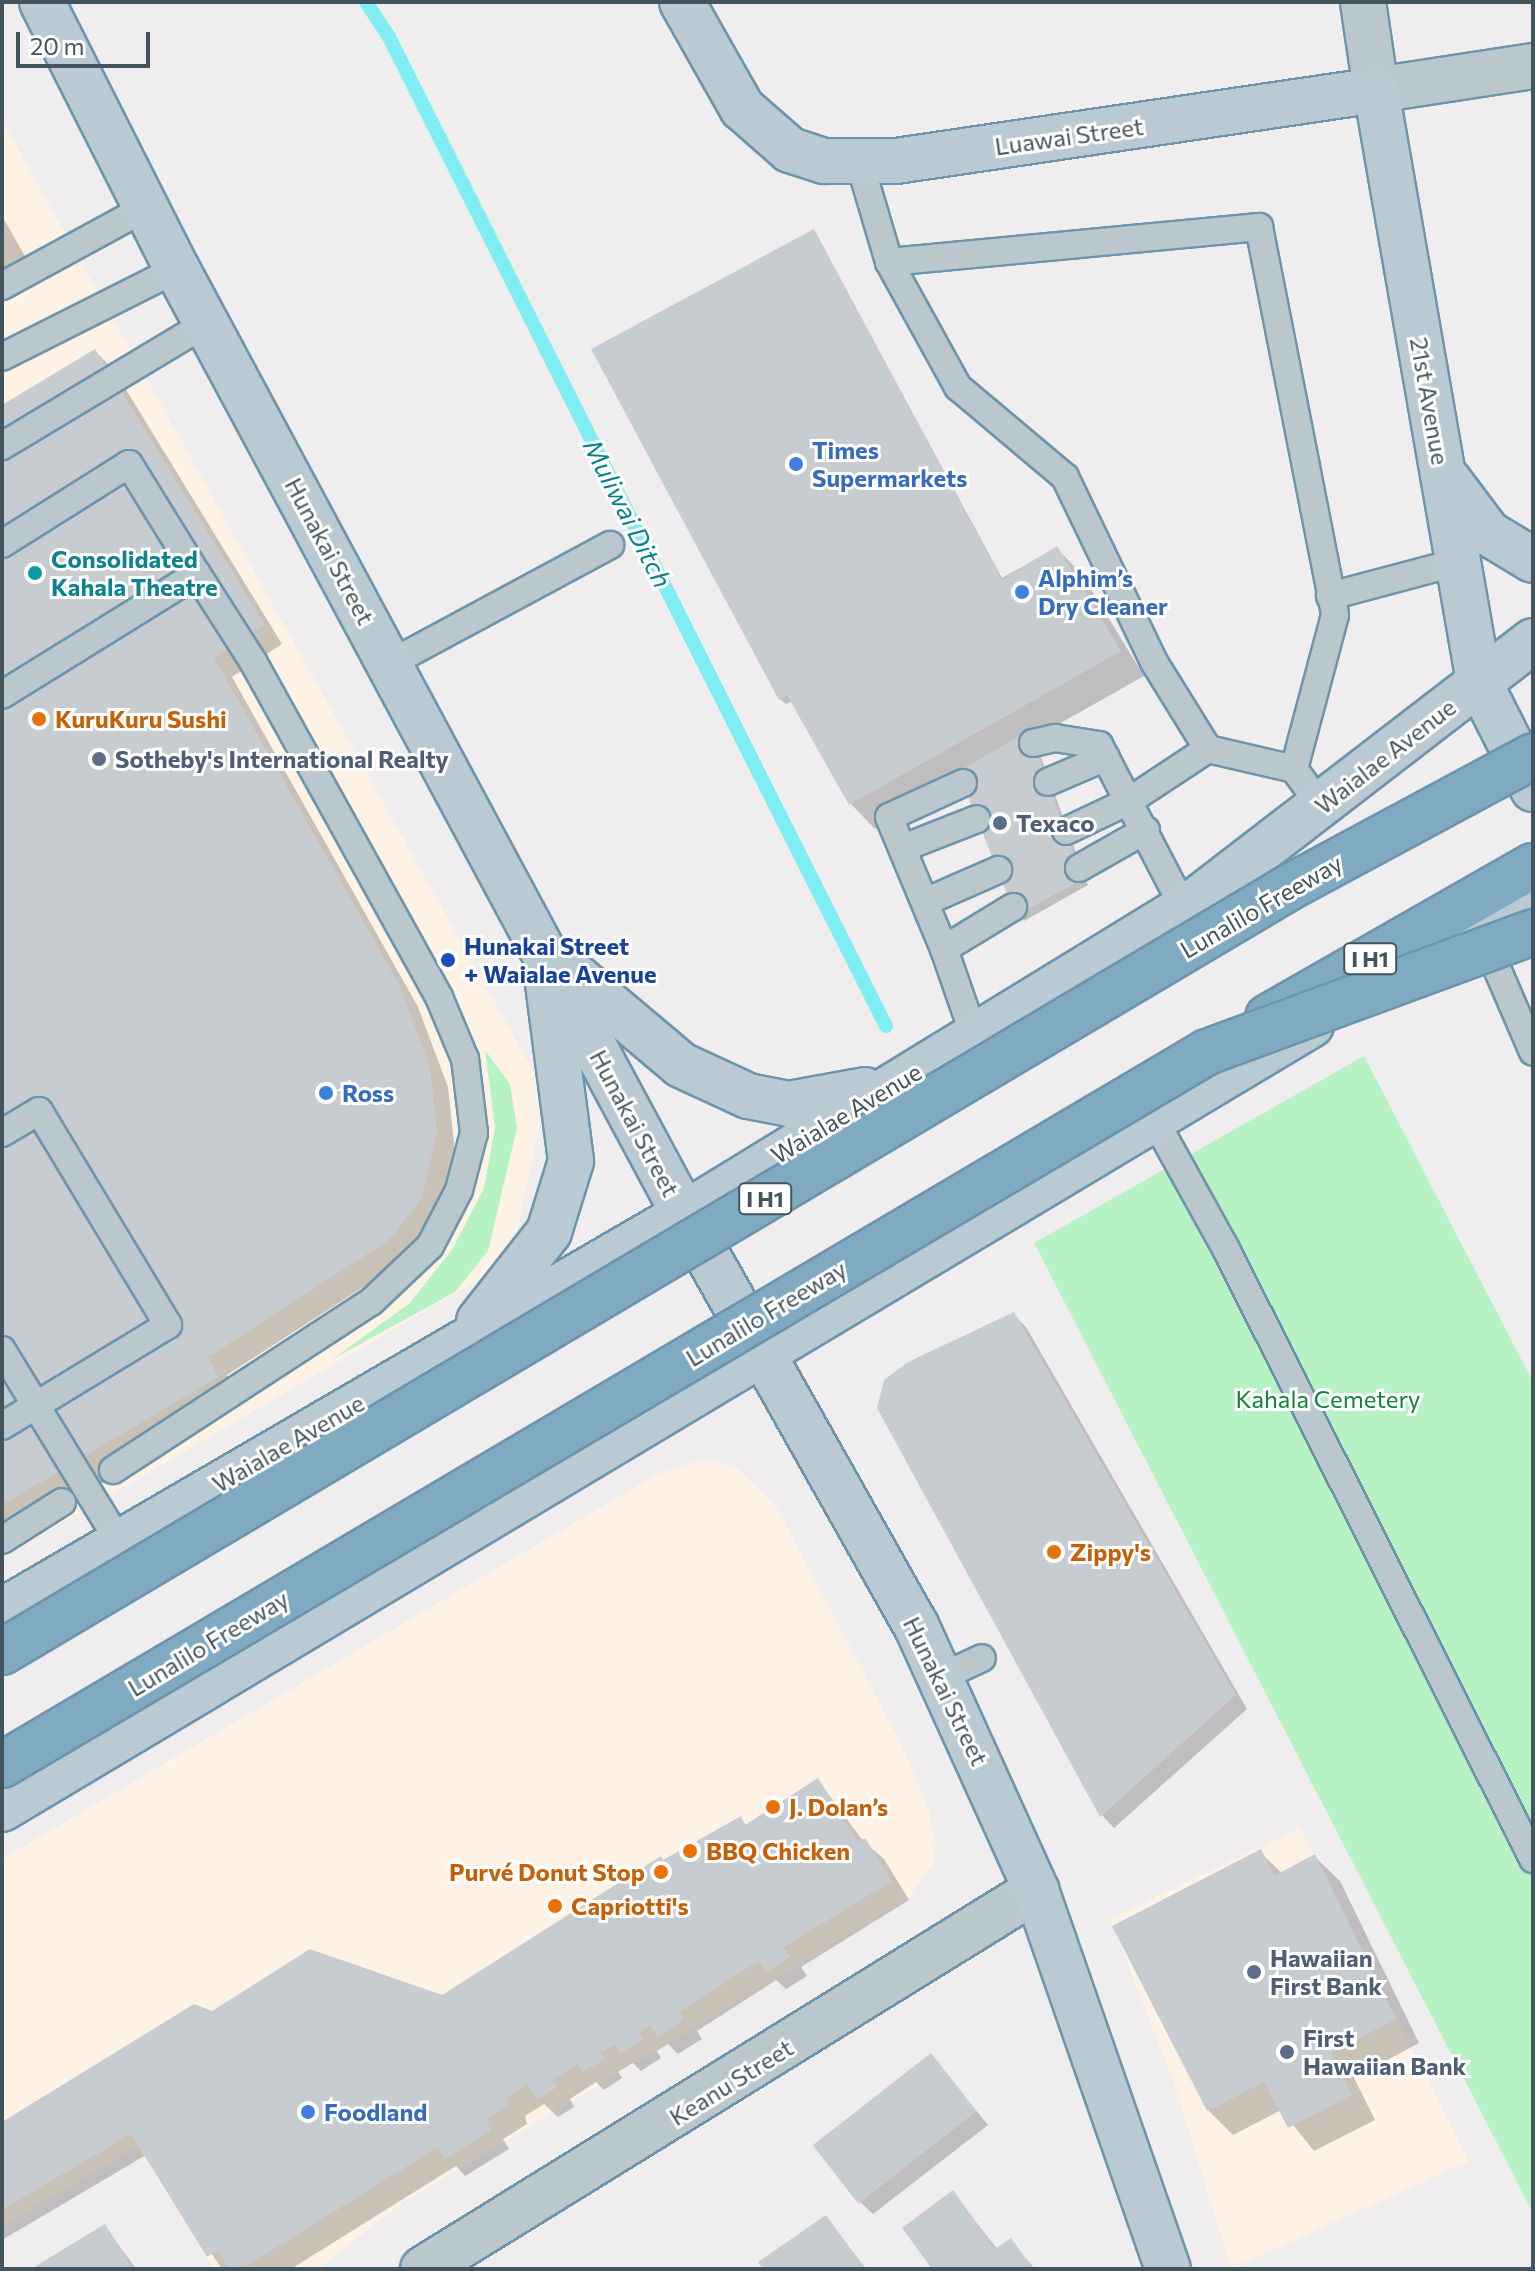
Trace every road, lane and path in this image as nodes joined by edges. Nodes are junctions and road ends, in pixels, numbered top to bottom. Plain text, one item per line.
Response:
1 (42, 2) edge
2 (682, 2) edge
3 (1363, 2) edge
4 (1533, 66) edge
5 (1376, 90) junction
6 (860, 164) junction
7 (145, 208) junction
8 (889, 262) junction
9 (177, 269) junction
10 (2, 286) edge
11 (207, 323) junction
12 (2, 357) edge
13 (2, 446) edge
14 (1441, 465) junction
15 (2, 544) edge
16 (610, 545) dead end
17 (1533, 560) edge
18 (1458, 562) junction
19 (197, 574) junction
20 (1330, 596) junction
21 (1533, 641) edge
22 (391, 663) junction
23 (1479, 682) junction
24 (2, 695) edge
25 (1533, 733) edge
26 (1033, 743) dead end
27 (1208, 749) junction
28 (1533, 756) edge
29 (1106, 757) junction
30 (1294, 769) junction
31 (1048, 782) dead end
32 (963, 783) dead end
33 (1533, 789) edge
34 (1129, 801) junction
35 (1321, 806) junction
36 (977, 819) dead end
37 (1146, 830) junction
38 (1066, 831) dead end
39 (903, 848) junction
40 (1533, 866) edge
41 (1079, 868) dead end
42 (998, 870) dead end
43 (1288, 888) junction
44 (1533, 892) edge
45 (925, 902) junction
46 (1013, 907) dead end
47 (1184, 908) junction
48 (1478, 925) junction
49 (1533, 932) edge
50 (543, 949) junction
51 (944, 949) junction
52 (974, 1035) junction
53 (1207, 1052) junction
54 (1533, 1052) edge
55 (890, 1086) junction
56 (1154, 1119) junction
57 (2, 1133) edge
58 (684, 1214) junction
59 (466, 1338) junction
60 (2, 1350) edge
61 (761, 1355) junction
62 (35, 1406) junction
63 (2, 1426) edge
64 (113, 1470) dead end
65 (62, 1502) dead end
66 (2, 1540) edge
67 (119, 1542) junction
68 (2, 1611) edge
69 (2, 1652) edge
70 (982, 1658) dead end
71 (939, 1678) junction
72 (2, 1765) edge
73 (2, 1809) edge
74 (1533, 1859) edge
75 (1036, 1890) junction
76 (423, 2269) edge
77 (1168, 2269) edge

1 - 7 street, Hunakai Street
2 - 6 street, Luawai Street
3 - 5 street, 21st Avenue
4 - 5 street, Luawai Street
5 - 6 street, Luawai Street
5 - 14 street, 21st Avenue
6 - 8 lane
7 - 9 street, Hunakai Street
7 - 10 lane
8 - 20 lane
8 - 27 lane
9 - 11 street, Hunakai Street
9 - 12 lane
11 - 13 lane
11 - 22 street, Hunakai Street
14 - 17 street
14 - 18 street, 21st Avenue
15 - 19 lane
16 - 22 lane
18 - 20 lane
18 - 23 street, 21st Avenue
19 - 24 lane
19 - 64 lane
20 - 30 lane
21 - 23 street, Waialae Avenue
22 - 50 street, Hunakai Street
23 - 33 street, 21st Avenue
23 - 35 street, Waialae Avenue
25 - 43 highway, bridge
26 - 29 lane
27 - 30 lane
27 - 34 lane
28 - 43 highway, Lunalilo Freeway / I H1, bridge
29 - 31 lane
29 - 34 lane
30 - 35 lane
32 - 39 lane
34 - 37 lane
34 - 38 lane
35 - 47 street, Waialae Avenue
36 - 39 lane
37 - 41 lane
37 - 47 lane
39 - 45 lane
40 - 53 highway, Lunalilo Freeway / I H1, bridge
42 - 45 lane
43 - 69 highway, Lunalilo Freeway / I H1, bridge
44 - 48 street
45 - 51 lane
46 - 51 lane
47 - 52 street, Waialae Avenue
48 - 54 lane
48 - 56 street
49 - 53 highway, bridge
50 - 55 street
50 - 58 street, Hunakai Street
50 - 59 street
51 - 52 lane
52 - 55 street, Waialae Avenue
53 - 72 highway, Lunalilo Freeway / I H1, bridge
55 - 58 street, Waialae Avenue
56 - 61 street
56 - 74 lane
57 - 62 lane
58 - 59 street, Waialae Avenue
58 - 61 street, Hunakai Street
59 - 67 street, Waialae Avenue
60 - 62 lane
61 - 71 street, Hunakai Street
61 - 73 street
62 - 63 lane
62 - 67 lane
65 - 66 lane
67 - 68 street, Waialae Avenue
70 - 71 lane
71 - 75 street, Hunakai Street
75 - 76 street, Keanu Street
75 - 77 street, Hunakai Street

